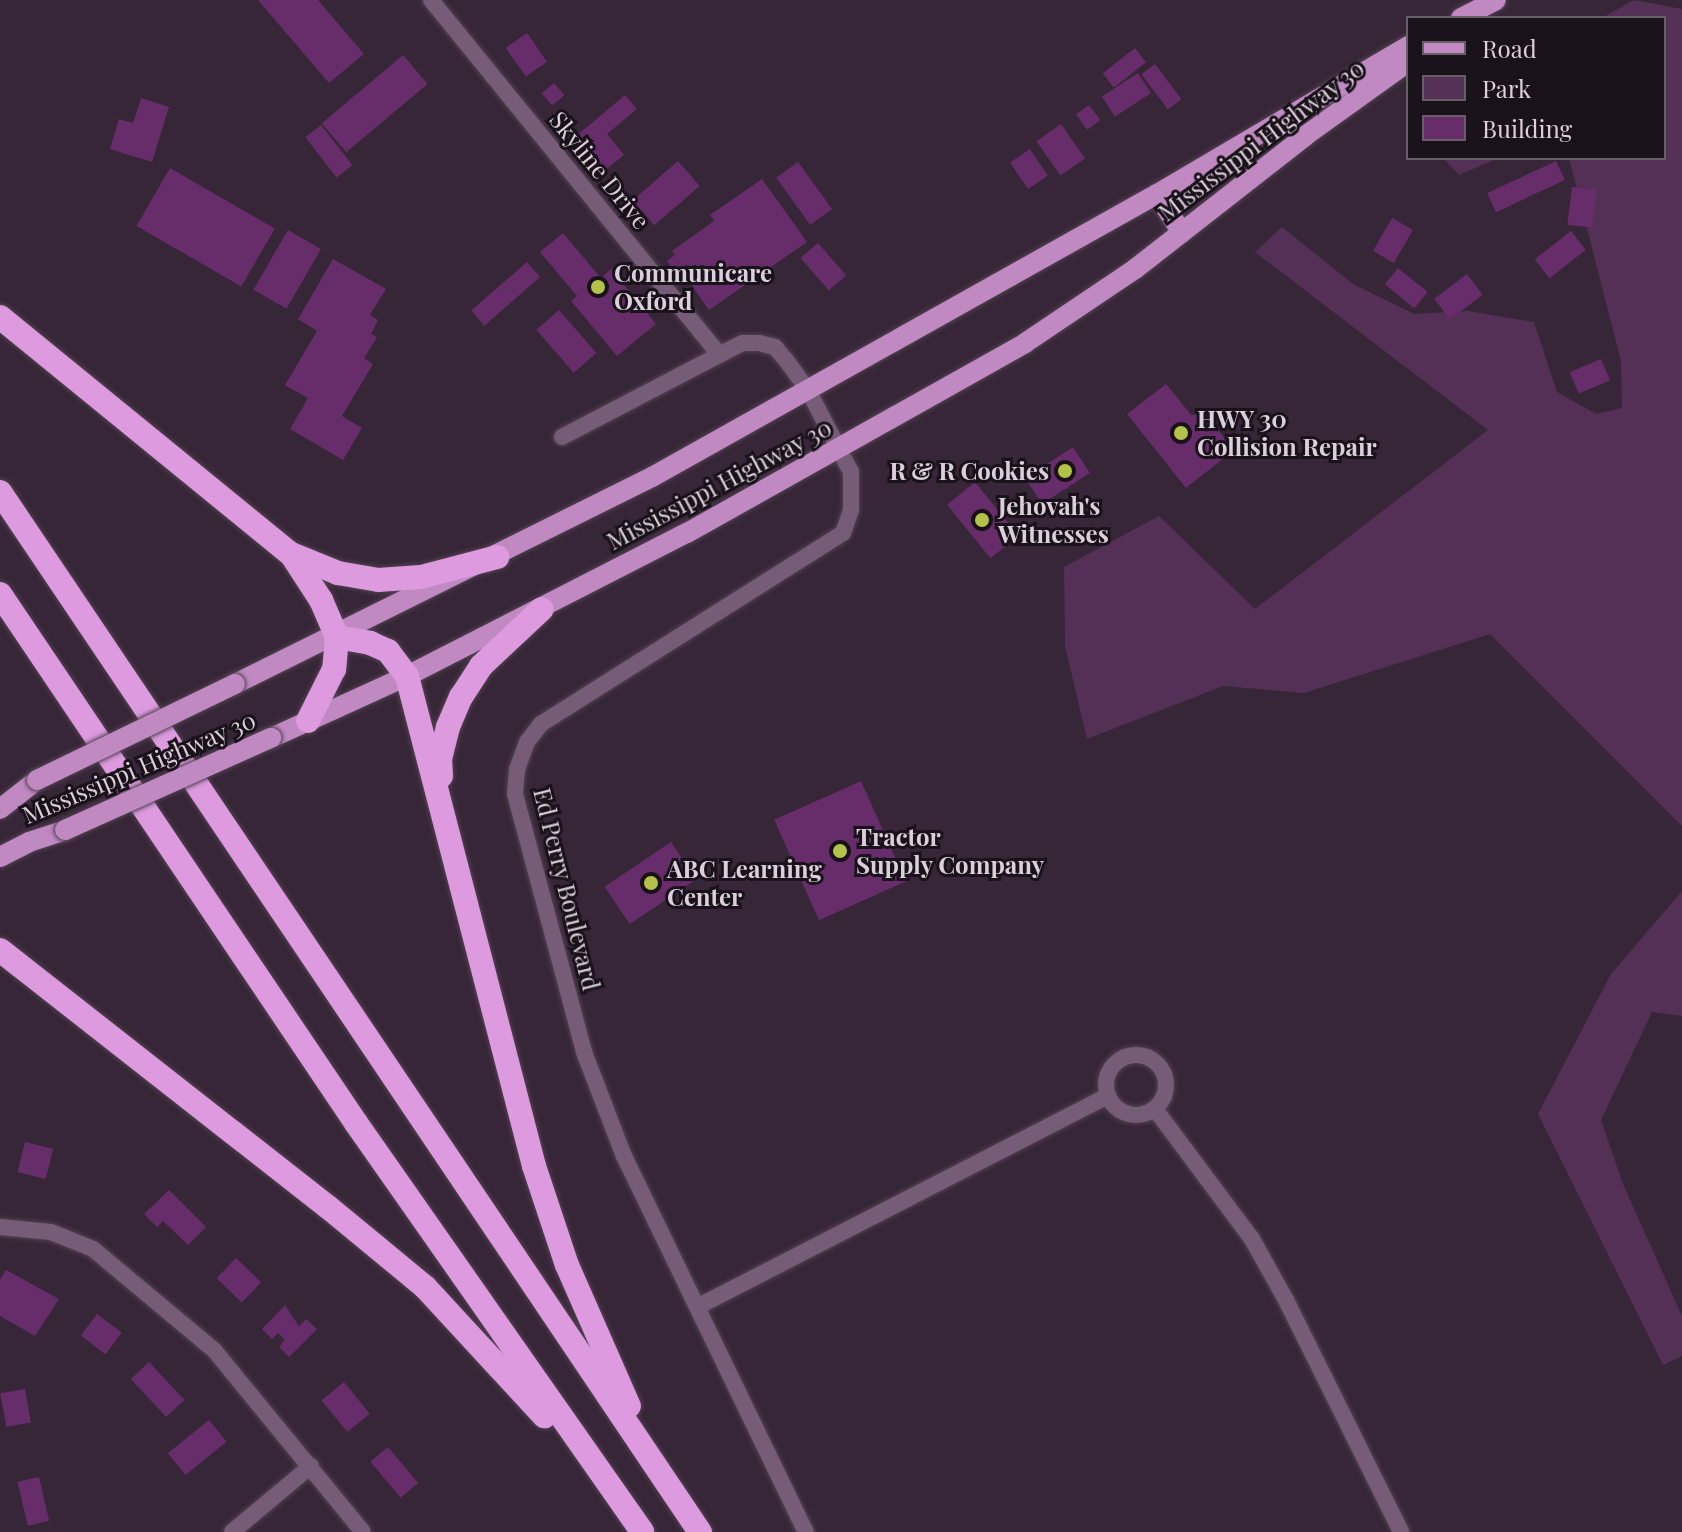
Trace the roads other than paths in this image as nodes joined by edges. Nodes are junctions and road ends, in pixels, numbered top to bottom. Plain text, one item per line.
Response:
1 (431, 0) edge
2 (1499, 0) edge
3 (1465, 16) edge
4 (1477, 16) edge
5 (1406, 47) edge
6 (1406, 63) edge
7 (1157, 194) junction
8 (1182, 233) junction
9 (0, 317) edge
10 (719, 355) junction
11 (809, 392) junction
12 (562, 437) dead end
13 (840, 448) junction
14 (0, 492) edge
15 (291, 554) junction
16 (497, 557) junction
17 (0, 594) edge
18 (542, 609) junction
19 (337, 637) junction
20 (407, 676) junction
21 (308, 721) junction
22 (441, 799) junction
23 (0, 809) edge
24 (0, 857) edge
25 (1, 953) edge
26 (1108, 1096) junction
27 (1155, 1109) junction
28 (0, 1227) edge
29 (697, 1307) junction
30 (311, 1466) junction
31 (668, 1487) junction
32 (641, 1531) edge
33 (232, 1532) edge
34 (363, 1532) edge
35 (700, 1532) edge
36 (806, 1532) edge
37 (1401, 1532) edge

1 - 10 street, Skyline Drive
2 - 3 main road
2 - 4 main road
5 - 7 main road, Mississippi Highway 30
6 - 8 main road, Mississippi Highway 30
7 - 8 main road
7 - 11 main road, Mississippi Highway 30
8 - 13 main road, Mississippi Highway 30
9 - 15 highway
10 - 11 street
10 - 12 street
11 - 13 street, Ed Perry Boulevard
11 - 16 main road, Mississippi Highway 30
13 - 18 main road, Mississippi Highway 30
13 - 29 street, Ed Perry Boulevard
14 - 31 highway
15 - 16 highway
15 - 19 highway
16 - 19 main road, Mississippi Highway 30
17 - 32 highway
18 - 20 main road, Mississippi Highway 30
18 - 22 highway
19 - 20 highway
19 - 21 highway
19 - 23 main road, Mississippi Highway 30, bridge
20 - 21 main road, Mississippi Highway 30
20 - 22 highway
21 - 24 main road, Mississippi Highway 30, bridge
22 - 31 highway
25 - 32 highway
26 - 27 street
26 - 27 street
26 - 29 street
27 - 37 street
28 - 30 street
29 - 36 street, Ed Perry Boulevard
30 - 33 street
30 - 34 street
31 - 35 highway

